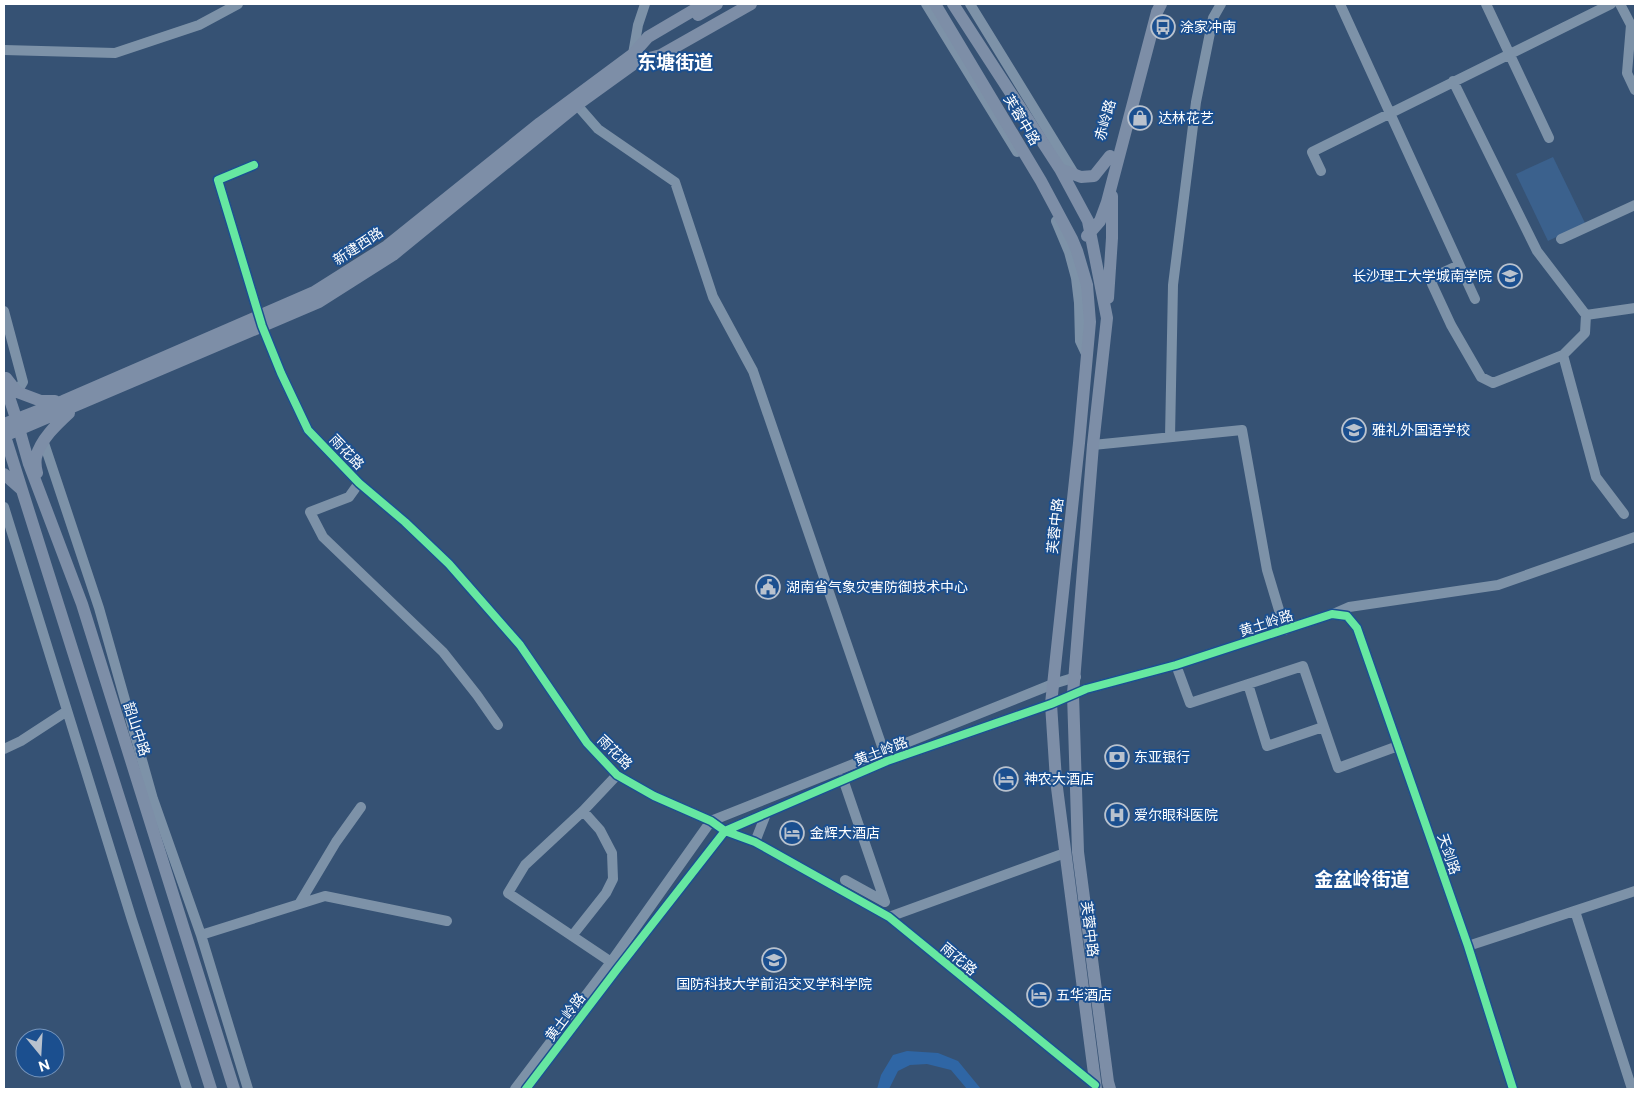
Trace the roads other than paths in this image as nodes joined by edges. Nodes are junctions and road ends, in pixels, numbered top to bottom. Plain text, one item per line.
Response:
1 (238, 4) edge
2 (646, 4) edge
3 (704, 4) edge
4 (717, 4) edge
5 (734, 4) edge
6 (751, 4) edge
7 (926, 4) edge
8 (935, 4) edge
9 (953, 4) edge
10 (970, 4) edge
11 (1155, 4) edge
12 (1161, 4) edge
13 (1221, 4) edge
14 (1340, 4) edge
15 (1486, 4) edge
16 (1611, 4) edge
17 (1620, 4) edge
18 (1633, 24) edge
19 (4, 50) edge
20 (1510, 53) junction
21 (635, 58) junction
22 (1453, 81) junction
23 (1635, 90) edge
24 (577, 106) junction
25 (1390, 113) junction
26 (1549, 138) dead end
27 (1110, 156) junction
28 (254, 165) dead end
29 (1060, 168) junction
30 (1322, 171) dead end
31 (1075, 175) junction
32 (1112, 182) junction
33 (1635, 205) edge
34 (1089, 227) junction
35 (1561, 239) dead end
36 (1074, 242) junction
37 (1459, 265) junction
38 (1475, 299) dead end
39 (1635, 308) edge
40 (4, 311) edge
41 (1586, 315) junction
42 (1106, 318) junction
43 (260, 321) junction
44 (1563, 355) junction
45 (1087, 358) junction
46 (4, 376) edge
47 (4, 382) edge
48 (17, 392) junction
49 (63, 401) junction
50 (77, 406) junction
51 (17, 424) junction
52 (4, 432) edge
53 (1170, 437) junction
54 (44, 443) junction
55 (1092, 444) junction
56 (4, 474) edge
57 (359, 483) junction
58 (37, 487) junction
59 (22, 489) junction
60 (4, 507) edge
61 (1624, 514) dead end
62 (1635, 537) edge
63 (1332, 614) junction
64 (1285, 630) junction
65 (1176, 665) junction
66 (1076, 677) junction
67 (1053, 684) junction
68 (1248, 684) junction
69 (1073, 694) junction
70 (1051, 704) junction
71 (67, 711) junction
72 (498, 725) dead end
73 (1324, 726) junction
74 (1398, 746) junction
75 (4, 749) edge
76 (885, 757) junction
77 (617, 775) junction
78 (843, 779) junction
79 (361, 807) dead end
80 (583, 811) junction
81 (766, 814) junction
82 (711, 821) junction
83 (725, 832) junction
84 (755, 842) junction
85 (1065, 854) junction
86 (845, 880) dead end
87 (1635, 890) edge
88 (299, 904) junction
89 (1575, 911) junction
90 (888, 917) junction
91 (447, 921) dead end
92 (201, 935) junction
93 (572, 936) junction
94 (1468, 946) junction
95 (611, 962) junction
96 (1095, 1087) edge
97 (187, 1089) edge
98 (211, 1089) edge
99 (234, 1089) edge
100 (248, 1089) edge
101 (515, 1089) edge
102 (526, 1089) edge
103 (1110, 1089) edge
104 (1513, 1089) edge
105 (1632, 1089) edge

1 - 19 street
2 - 21 street
3 - 21 main road, 新建西路
4 - 21 main road, 新建西路
5 - 21 main road, 新建西路
6 - 21 main road, 新建西路
7 - 45 street
8 - 36 main road, 芙蓉中路
9 - 29 main road, 芙蓉中路
10 - 31 street
11 - 27 main road, 赤岭路
12 - 32 main road, 赤岭路
13 - 53 street
14 - 25 street
15 - 20 street
16 - 20 street
17 - 18 street
18 - 23 street
20 - 22 street
20 - 26 street
21 - 24 main road, 新建西路
21 - 43 main road, 新建西路
22 - 25 street
22 - 41 street
24 - 43 main road, 新建西路
24 - 76 street
25 - 30 street
25 - 37 street
27 - 31 main road
27 - 34 main road, 赤岭路
28 - 43 street, 雨花路
29 - 31 main road
29 - 34 main road, 芙蓉中路
32 - 34 main road, 赤岭路
32 - 42 main road, 赤岭路
33 - 35 street
34 - 36 main road, 赤岭路
34 - 42 main road, 芙蓉中路
36 - 45 main road, 芙蓉中路
37 - 38 street
37 - 44 street
39 - 41 street
40 - 48 street
41 - 44 street
42 - 55 main road, 芙蓉中路
43 - 49 main road, 新建西路
43 - 50 main road, 新建西路
43 - 57 street, 雨花路
44 - 61 street
45 - 67 main road, 芙蓉中路
46 - 48 main road
47 - 51 main road, 韶山中路
48 - 49 main road
49 - 51 main road, 新建西路
50 - 51 main road, 新建西路
50 - 54 main road
51 - 52 main road
51 - 58 main road, 韶山中路
52 - 59 main road
53 - 55 street
53 - 64 street
54 - 58 main road
54 - 92 street
55 - 66 main road, 芙蓉中路
56 - 59 main road
57 - 72 street
57 - 77 street, 雨花路
58 - 99 main road, 韶山中路
59 - 98 main road
60 - 71 street
62 - 63 street, 黄土岭路
63 - 64 street, 黄土岭路
63 - 74 street, 天剑路
64 - 65 street, 黄土岭路
65 - 68 street
65 - 69 street, 黄土岭路
66 - 67 street, 黄土岭路
66 - 69 main road, 芙蓉中路
67 - 70 main road, 芙蓉中路
67 - 76 street, 黄土岭路
68 - 73 street
68 - 73 street
69 - 70 street, 黄土岭路
69 - 103 main road, 芙蓉中路
70 - 76 street, 黄土岭路
70 - 85 main road, 芙蓉中路
71 - 75 street
71 - 97 street
73 - 74 street
74 - 94 street, 天剑路
76 - 78 street, 黄土岭路
76 - 82 street, 黄土岭路
77 - 80 street
77 - 82 street, 雨花路
78 - 81 street, 黄土岭路
78 - 86 street
79 - 88 street
80 - 93 street
80 - 93 street
81 - 83 street, 黄土岭路
81 - 84 street
82 - 83 street, 雨花路
82 - 95 street, 黄土岭路
83 - 84 street, 雨花路
83 - 102 street, 黄土岭路
84 - 90 street, 雨花路
85 - 90 street
85 - 96 main road, 芙蓉中路
87 - 89 street
88 - 91 street
88 - 92 street
89 - 94 street
89 - 105 street
90 - 96 street, 雨花路
92 - 100 street
93 - 95 street
94 - 104 street, 天剑路
95 - 101 street, 黄土岭路

